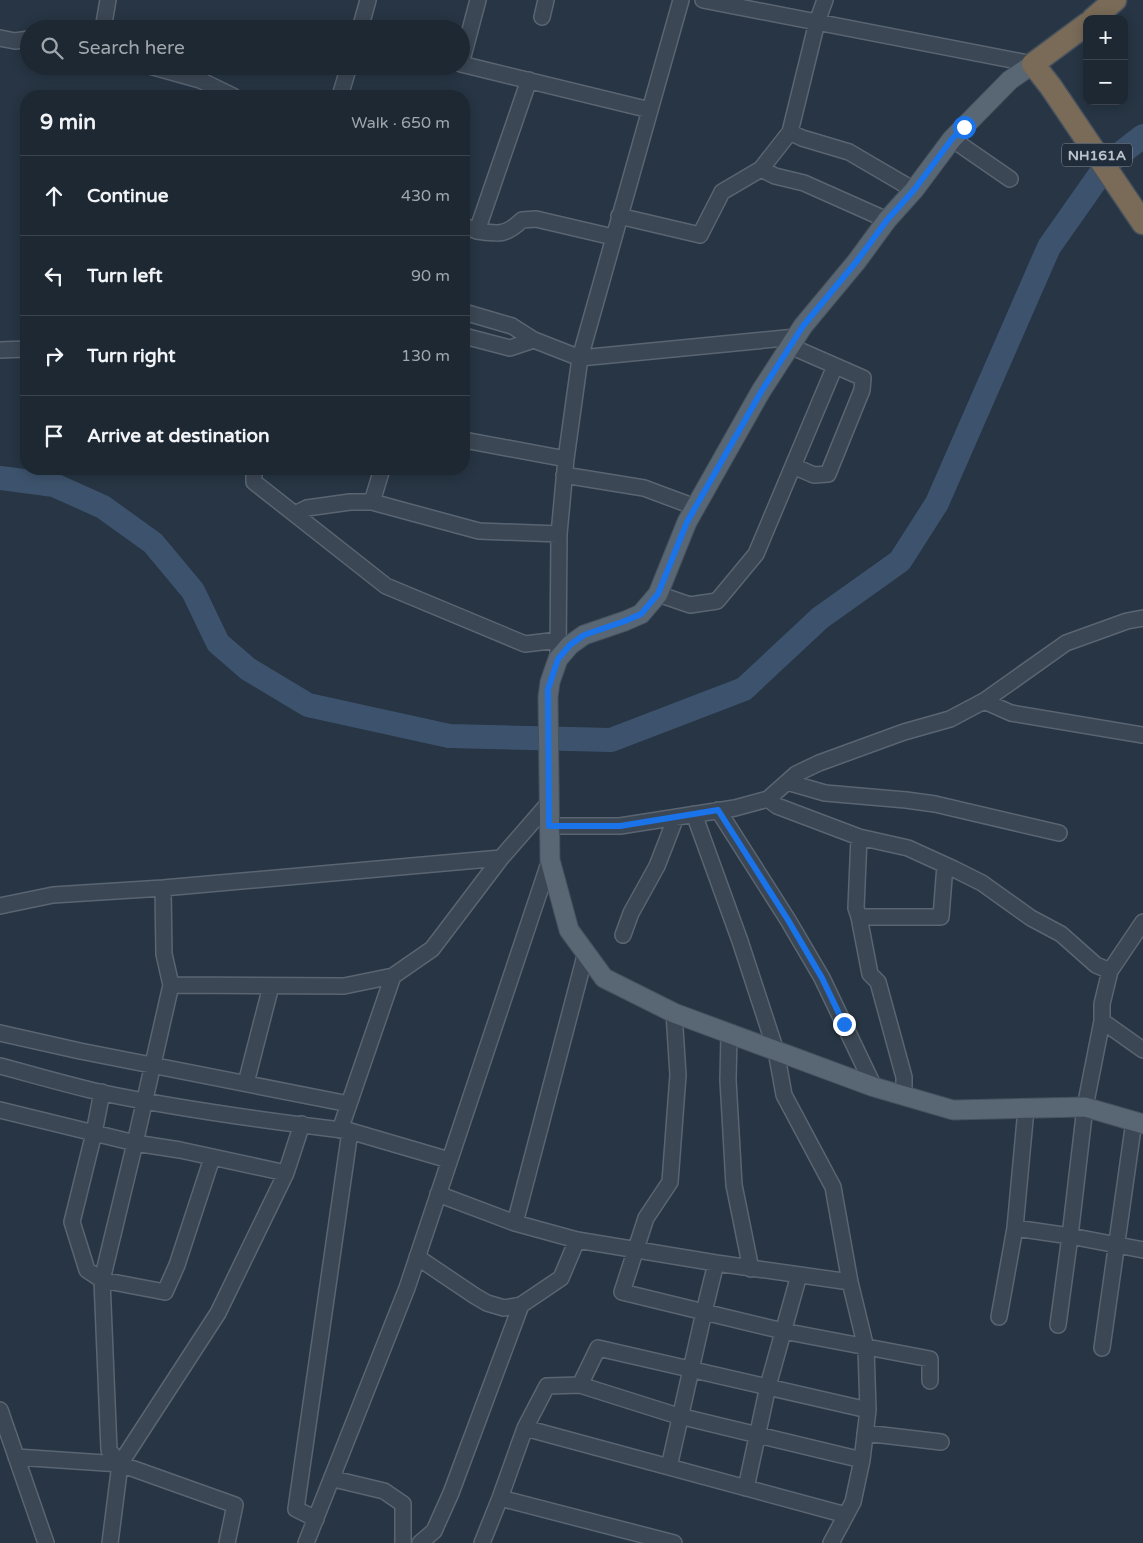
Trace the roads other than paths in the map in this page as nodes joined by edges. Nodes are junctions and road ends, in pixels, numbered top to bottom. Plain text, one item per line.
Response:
1 (108, 0) edge
2 (368, 0) edge
3 (478, 0) edge
4 (546, 0) edge
5 (681, 0) edge
6 (703, 0) edge
7 (825, 0) edge
8 (1115, 0) edge
9 (744, 4) edge
10 (1098, 15) edge
11 (542, 17) dead end
12 (105, 20) edge
13 (362, 20) edge
14 (818, 22) junction
15 (1083, 27) edge
16 (470, 30) edge
17 (0, 38) edge
18 (20, 40) edge
19 (1033, 64) junction
20 (470, 66) edge
21 (182, 75) edge
22 (346, 75) edge
23 (529, 80) junction
24 (210, 90) edge
25 (342, 90) edge
26 (650, 110) junction
27 (790, 132) junction
28 (952, 139) junction
29 (761, 169) junction
30 (1010, 179) dead end
31 (914, 190) junction
32 (619, 216) junction
33 (887, 220) junction
34 (1143, 223) edge
35 (471, 229) edge
36 (613, 237) junction
37 (470, 314) edge
38 (470, 338) edge
39 (534, 340) junction
40 (794, 341) junction
41 (0, 350) edge
42 (20, 350) edge
43 (580, 358) junction
44 (835, 366) junction
45 (470, 441) edge
46 (566, 459) junction
47 (793, 466) junction
48 (254, 475) edge
49 (380, 475) edge
50 (564, 475) junction
51 (372, 502) junction
52 (695, 507) junction
53 (295, 514) junction
54 (559, 534) junction
55 (658, 594) junction
56 (1143, 618) edge
57 (558, 640) junction
58 (558, 659) junction
59 (984, 701) junction
60 (1143, 735) edge
61 (787, 782) junction
62 (768, 799) junction
63 (548, 804) junction
64 (718, 810) junction
65 (694, 814) junction
66 (676, 817) junction
67 (549, 826) junction
68 (1059, 833) dead end
69 (859, 837) junction
70 (501, 858) junction
71 (550, 860) junction
72 (945, 865) junction
73 (163, 888) junction
74 (0, 906) edge
75 (860, 916) junction
76 (1143, 922) edge
77 (623, 935) dead end
78 (586, 952) junction
79 (1110, 971) junction
80 (393, 976) junction
81 (171, 985) junction
82 (271, 986) junction
83 (674, 1013) junction
84 (1102, 1021) junction
85 (0, 1033) edge
86 (729, 1034) junction
87 (1143, 1050) edge
88 (776, 1051) junction
89 (154, 1065) junction
90 (0, 1066) edge
91 (246, 1083) junction
92 (874, 1087) junction
93 (102, 1092) junction
94 (904, 1095) junction
95 (145, 1101) junction
96 (349, 1104) junction
97 (1084, 1107) junction
98 (1026, 1108) junction
99 (0, 1110) edge
100 (1139, 1122) edge
101 (302, 1124) junction
102 (345, 1131) junction
103 (94, 1133) junction
104 (135, 1143) junction
105 (212, 1158) junction
106 (449, 1160) junction
107 (286, 1174) junction
108 (438, 1194) junction
109 (515, 1223) junction
110 (1015, 1228) junction
111 (1070, 1236) junction
112 (577, 1240) junction
113 (1117, 1245) junction
114 (636, 1249) junction
115 (1143, 1250) edge
116 (417, 1257) junction
117 (716, 1264) junction
118 (750, 1269) junction
119 (799, 1275) junction
120 (102, 1280) junction
121 (850, 1282) junction
122 (521, 1305) junction
123 (704, 1312) junction
124 (999, 1317) dead end
125 (1058, 1325) dead end
126 (783, 1331) junction
127 (866, 1348) junction
128 (1102, 1348) dead end
129 (689, 1370) junction
130 (930, 1381) dead end
131 (580, 1385) junction
132 (768, 1386) junction
133 (0, 1410) edge
134 (868, 1410) junction
135 (680, 1416) junction
136 (525, 1428) junction
137 (865, 1434) junction
138 (758, 1435) junction
139 (941, 1442) dead end
140 (16, 1457) junction
141 (862, 1460) junction
142 (120, 1464) junction
143 (669, 1467) junction
144 (334, 1475) junction
145 (746, 1488) junction
146 (500, 1498) junction
147 (846, 1515) junction
148 (316, 1519) junction
149 (46, 1543) edge
150 (110, 1543) edge
151 (227, 1543) edge
152 (306, 1543) edge
153 (403, 1543) edge
154 (420, 1543) edge
155 (482, 1543) edge
156 (674, 1543) edge
157 (831, 1543) edge

1 - 12 street
2 - 13 street
3 - 16 street
4 - 11 street
5 - 26 street
6 - 9 street
7 - 14 street
8 - 10 highway
9 - 14 street
14 - 19 street
14 - 27 street
15 - 19 highway
17 - 18 street
19 - 28 main road
19 - 34 highway, NH161A
20 - 23 street
21 - 24 street
22 - 25 street
23 - 26 street
23 - 35 street
26 - 32 street
27 - 29 street
27 - 31 street
28 - 30 street
28 - 31 main road
29 - 32 street
29 - 33 street
31 - 33 main road
32 - 36 street
33 - 40 main road
35 - 36 street
36 - 43 street
37 - 39 street
38 - 39 street
39 - 43 street
40 - 43 street
40 - 44 street
40 - 52 main road
41 - 42 street
43 - 46 street
44 - 47 street
44 - 47 street
45 - 46 street
46 - 50 street
47 - 55 street
48 - 53 street
49 - 51 street
50 - 52 street
50 - 54 street
51 - 53 street
51 - 54 street
52 - 55 main road
53 - 57 street
54 - 57 street
55 - 58 main road
56 - 59 street
57 - 58 street
58 - 63 main road
59 - 60 street
59 - 61 street
61 - 62 street
61 - 68 street
62 - 64 street
62 - 69 street
63 - 67 main road
63 - 70 street
64 - 65 street
64 - 92 street
65 - 66 street
65 - 88 street
66 - 67 street
66 - 77 street
67 - 71 main road
69 - 72 street
69 - 75 street
70 - 73 street
70 - 80 street
71 - 78 main road
71 - 106 street
72 - 75 street
72 - 79 street
73 - 74 street
73 - 81 street
75 - 94 street
76 - 79 street
78 - 83 main road
78 - 109 street
79 - 84 street
80 - 82 street
80 - 96 street
81 - 82 street
81 - 89 street
82 - 91 street
83 - 86 main road
83 - 114 street
84 - 87 street
84 - 97 street
85 - 89 street
86 - 88 main road
86 - 118 street
88 - 92 main road
88 - 121 street
89 - 91 street
89 - 95 street
90 - 93 street
91 - 96 street
92 - 94 main road
93 - 95 street
93 - 103 street
94 - 98 main road
95 - 101 street
95 - 104 street
96 - 102 street
97 - 98 main road
97 - 100 main road
97 - 111 street
98 - 110 street
99 - 103 street
100 - 113 street
101 - 102 street
101 - 107 street
102 - 106 street
102 - 148 street
103 - 104 street
103 - 120 street
104 - 105 street
104 - 120 street
105 - 107 street
105 - 120 street
106 - 108 street
107 - 142 street
108 - 109 street
108 - 116 street
109 - 112 street
110 - 111 street
110 - 124 street
111 - 113 street
111 - 125 street
112 - 114 street
112 - 122 street
113 - 115 street
113 - 128 street
114 - 117 street
114 - 123 street
116 - 122 street
116 - 144 street
117 - 118 street
117 - 123 street
118 - 119 street
119 - 121 street
119 - 126 street
120 - 142 street
121 - 127 street
122 - 154 street
123 - 126 street
123 - 129 street
126 - 127 street
126 - 132 street
127 - 130 street
127 - 134 street
129 - 131 street
129 - 132 street
129 - 135 street
131 - 135 street
131 - 136 street
132 - 134 street
132 - 138 street
133 - 140 street
134 - 137 street
135 - 138 street
135 - 143 street
136 - 143 street
136 - 146 street
137 - 139 street
137 - 141 street
138 - 141 street
138 - 145 street
140 - 142 street
140 - 149 street
141 - 147 street
142 - 150 street
142 - 151 street
143 - 145 street
144 - 148 street
144 - 153 street
145 - 147 street
146 - 155 street
146 - 156 street
147 - 157 street
148 - 152 street

